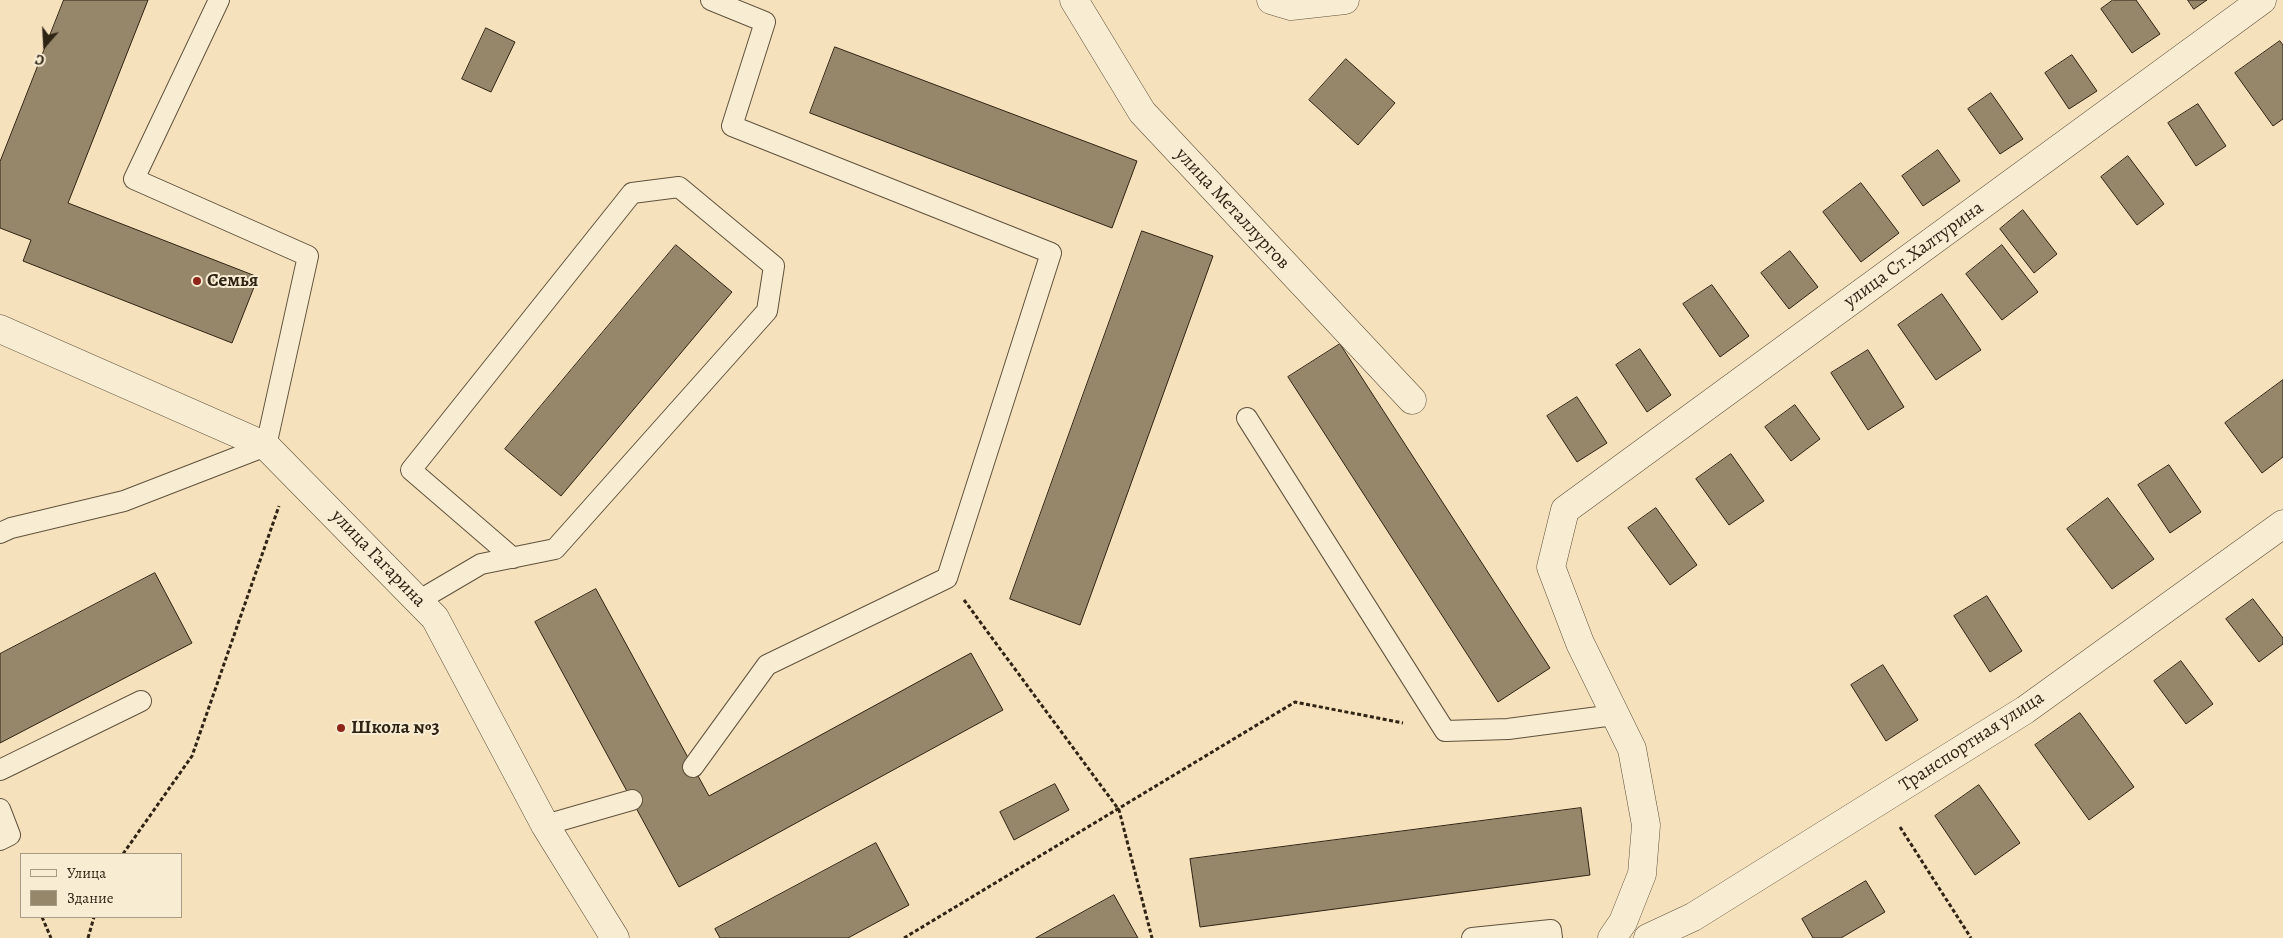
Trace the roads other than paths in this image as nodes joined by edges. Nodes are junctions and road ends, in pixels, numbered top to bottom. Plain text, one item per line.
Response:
1 (218, 0) edge
2 (711, 0) edge
3 (1074, 0) edge
4 (1271, 0) edge
5 (1345, 0) edge
6 (2262, 0) edge
7 (0, 329) edge
8 (1412, 400) dead end
9 (1248, 418) dead end
10 (266, 446) junction
11 (2283, 524) edge
12 (0, 533) edge
13 (513, 558) junction
14 (418, 601) junction
15 (141, 701) dead end
16 (1614, 715) junction
17 (693, 767) dead end
18 (0, 770) edge
19 (632, 800) dead end
20 (0, 809) edge
21 (545, 826) junction
22 (0, 840) edge
23 (615, 938) edge
24 (1472, 938) edge
25 (1552, 938) edge
26 (1612, 938) edge
27 (1648, 938) edge

1 - 10 lane
2 - 17 lane
3 - 8 street, улица Металлургов
4 - 5 street
6 - 16 street, улица Ст.Халтурина
7 - 10 street, улица Гагарина
9 - 16 lane
10 - 12 lane
10 - 14 street, улица Гагарина
11 - 27 street, Транспортная улица
13 - 13 lane
13 - 14 lane
14 - 21 street, улица Гагарина
15 - 18 lane
16 - 26 street
19 - 21 lane
20 - 22 lane
21 - 23 street, улица Гагарина
24 - 25 lane

